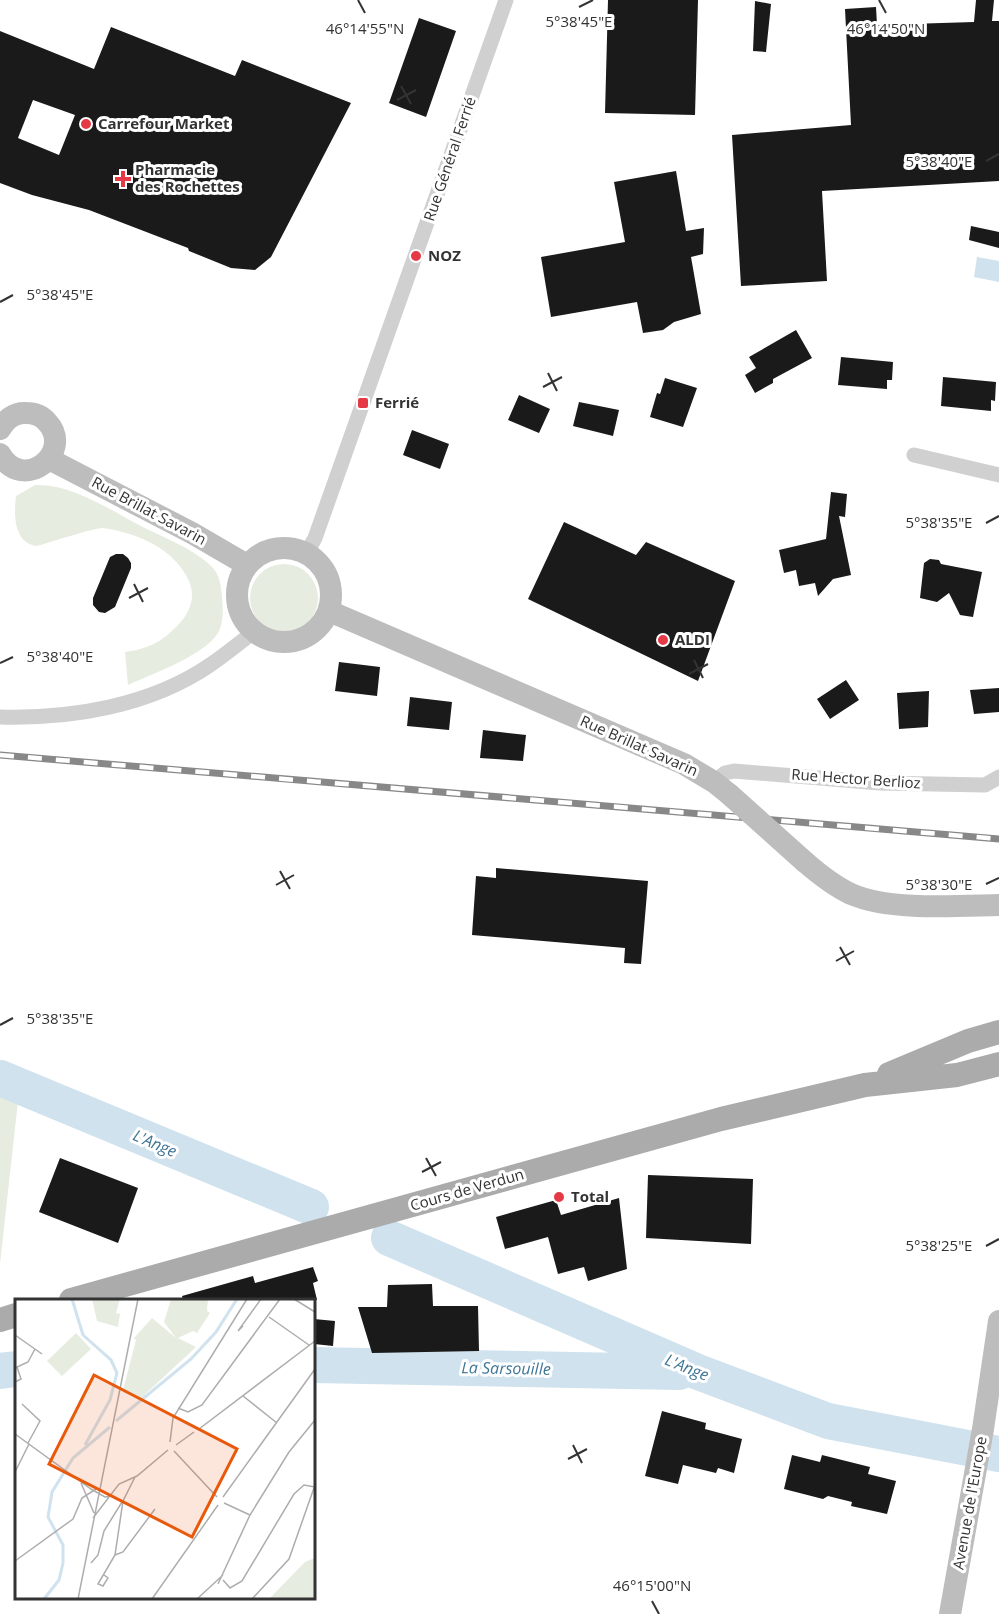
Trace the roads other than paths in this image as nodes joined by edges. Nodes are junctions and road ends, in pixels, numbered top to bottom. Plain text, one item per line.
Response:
1 (506, 0) edge
2 (0, 429) edge
3 (0, 454) edge
4 (915, 455) dead end
5 (49, 459) junction
6 (999, 475) edge
7 (306, 554) junction
8 (247, 565) junction
9 (329, 611) junction
10 (254, 632) junction
11 (0, 717) edge
12 (999, 777) edge
13 (992, 787) edge
14 (722, 788) junction
15 (999, 905) edge
16 (999, 1032) edge
17 (993, 1069) edge
18 (865, 1085) junction
19 (75, 1299) edge
20 (15, 1316) edge
21 (0, 1320) edge
22 (999, 1321) edge
23 (950, 1614) edge

1 - 7 street, Rue Général Ferrié
2 - 5 main road
3 - 5 main road
4 - 6 street
5 - 8 main road, Rue Brillat Savarin
7 - 8 main road
7 - 9 main road
8 - 10 main road
9 - 10 main road
9 - 14 main road, Rue Brillat Savarin
10 - 11 street
12 - 13 street, Rue Hector Berlioz
13 - 14 street, Rue Hector Berlioz
14 - 15 main road, Rue Brillat Savarin, bridge
16 - 18 main road, Cours de Verdun
17 - 18 main road, Cours de Verdun
18 - 19 main road, Cours de Verdun
20 - 21 main road
22 - 23 main road, Avenue de l'Europe

